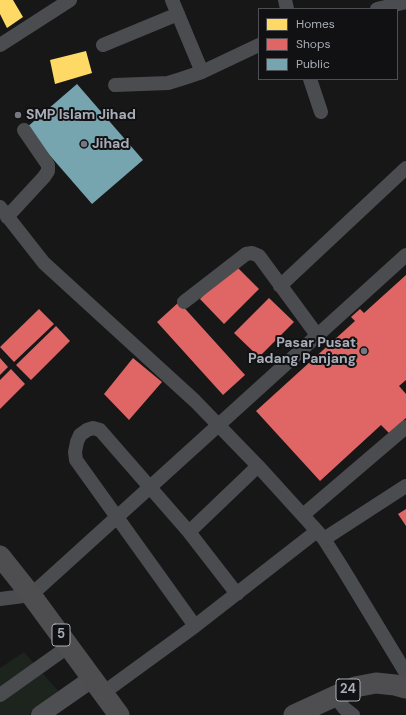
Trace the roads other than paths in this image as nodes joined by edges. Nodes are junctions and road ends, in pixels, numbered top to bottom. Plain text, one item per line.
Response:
1 (70, 0) edge
2 (172, 0) edge
3 (406, 2) edge
4 (381, 8) edge
5 (178, 14) junction
6 (0, 45) edge
7 (103, 45) dead end
8 (258, 45) edge
9 (202, 72) junction
10 (310, 80) edge
11 (115, 85) dead end
12 (321, 112) dead end
13 (24, 130) dead end
14 (406, 168) edge
15 (4, 212) edge
16 (406, 254) edge
17 (280, 286) junction
18 (184, 302) dead end
19 (317, 335) junction
20 (218, 424) junction
21 (406, 427) edge
22 (258, 466) junction
23 (406, 486) edge
24 (150, 487) junction
25 (303, 515) junction
26 (117, 518) junction
27 (189, 532) junction
28 (320, 535) junction
29 (0, 556) edge
30 (237, 594) junction
31 (31, 595) junction
32 (0, 599) edge
33 (195, 626) junction
34 (69, 646) junction
35 (404, 667) edge
36 (376, 683) junction
37 (98, 686) junction
38 (406, 688) edge
39 (0, 695) edge
40 (335, 696) junction
41 (40, 715) edge
42 (119, 715) edge
43 (294, 715) edge
44 (353, 715) edge

1 - 6 street
2 - 5 street
3 - 4 street
5 - 7 street
5 - 9 street
8 - 9 street
9 - 11 street
10 - 12 street
13 - 15 street
14 - 17 street
15 - 20 street
16 - 19 street
17 - 18 street
17 - 19 street
19 - 20 street
20 - 22 street
20 - 24 street
21 - 25 street
22 - 25 street
22 - 27 street
23 - 28 street
24 - 26 street
24 - 26 street
24 - 27 street
25 - 28 street
26 - 31 street
26 - 33 street
27 - 30 street
28 - 30 street
28 - 35 street
29 - 31 highway, 5
30 - 33 street
31 - 32 street
31 - 34 highway, 5
33 - 37 street
34 - 37 highway, 5
34 - 39 street
35 - 36 street
36 - 38 highway, 24
36 - 40 highway, 24
37 - 41 main road
37 - 42 highway, 5
40 - 43 highway, 24
40 - 44 street

